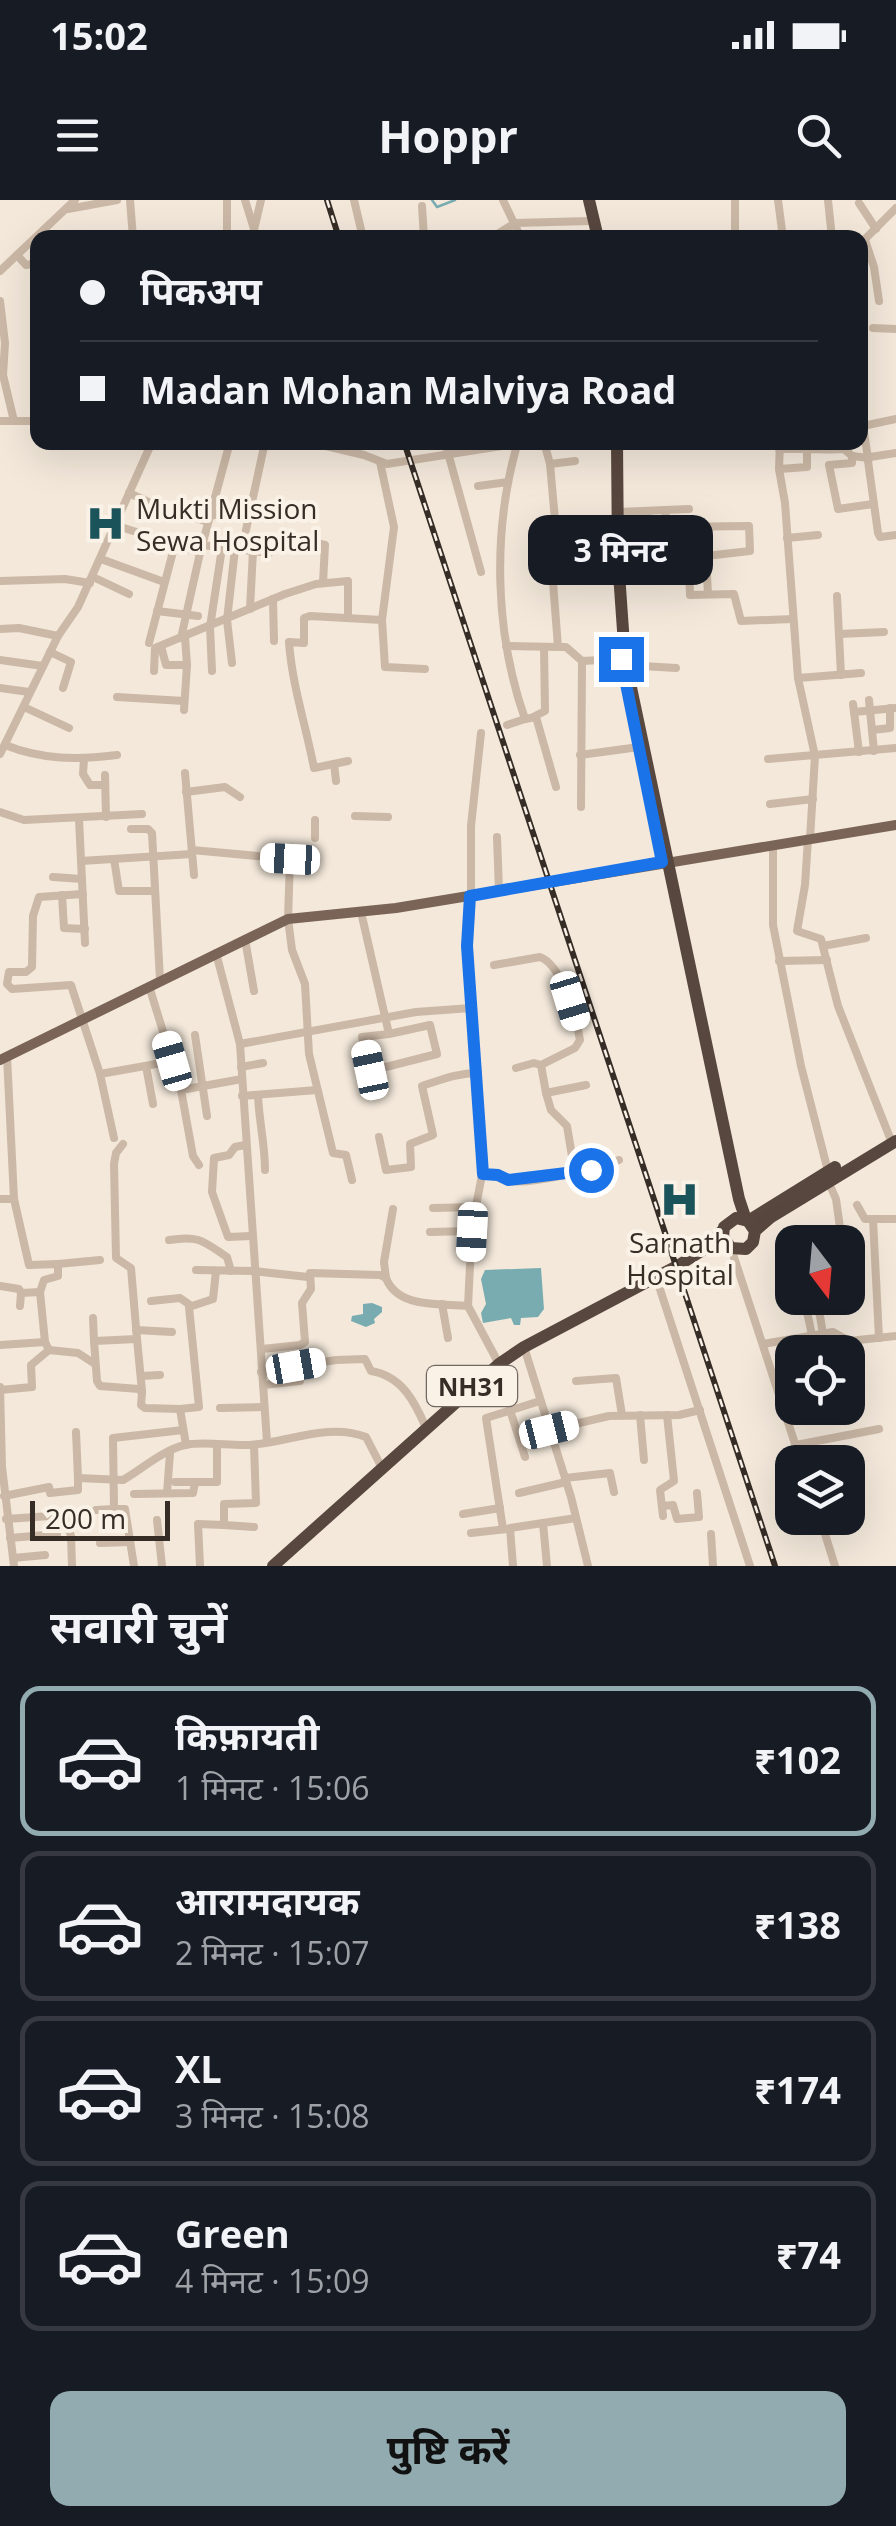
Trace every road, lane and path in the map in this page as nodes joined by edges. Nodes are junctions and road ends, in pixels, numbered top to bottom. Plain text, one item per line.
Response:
1 (117, 200) edge
2 (130, 200) edge
3 (228, 200) edge
4 (245, 200) edge
5 (261, 200) edge
6 (354, 200) edge
7 (503, 200) edge
8 (587, 200) edge
9 (735, 200) edge
10 (778, 200) edge
11 (828, 200) edge
12 (859, 202) dead end
13 (71, 204) edge
14 (422, 206) dead end
15 (896, 208) edge
16 (590, 221) junction
17 (516, 225) junction
18 (876, 229) junction
19 (44, 230) edge
20 (132, 230) edge
21 (227, 230) edge
22 (252, 230) edge
23 (254, 230) edge
24 (361, 230) edge
25 (424, 230) edge
26 (507, 230) edge
27 (515, 230) edge
28 (518, 230) edge
29 (593, 230) edge
30 (594, 230) edge
31 (735, 230) edge
32 (782, 230) edge
33 (831, 230) edge
34 (868, 236) edge
35 (30, 243) edge
36 (868, 251) edge
37 (18, 255) junction
38 (30, 264) edge
39 (0, 271) edge
40 (0, 301) edge
41 (879, 301) dead end
42 (872, 328) dead end
43 (896, 329) edge
44 (896, 419) edge
45 (30, 420) edge
46 (0, 421) edge
47 (14, 421) junction
48 (868, 425) edge
49 (148, 450) edge
50 (228, 450) edge
51 (264, 450) edge
52 (348, 450) edge
53 (448, 450) edge
54 (470, 450) edge
55 (520, 450) edge
56 (546, 450) edge
57 (614, 450) edge
58 (614, 450) edge
59 (779, 450) edge
60 (807, 450) edge
61 (845, 450) edge
62 (867, 450) edge
63 (449, 453) junction
64 (896, 454) edge
65 (852, 456) junction
66 (868, 458) junction
67 (575, 461) dead end
68 (380, 462) junction
69 (550, 464) junction
70 (779, 469) junction
71 (508, 482) junction
72 (478, 486) dead end
73 (129, 493) junction
74 (873, 504) junction
75 (689, 509) dead end
76 (665, 510) junction
77 (648, 511) junction
78 (618, 512) junction
79 (248, 518) junction
80 (209, 519) junction
81 (115, 524) junction
82 (706, 526) junction
83 (668, 527) junction
84 (680, 527) junction
85 (246, 530) dead end
86 (818, 534) dead end
87 (896, 534) edge
88 (787, 538) junction
89 (300, 540) dead end
90 (174, 544) junction
91 (222, 548) junction
92 (201, 549) junction
93 (235, 549) junction
94 (254, 551) junction
95 (269, 553) dead end
96 (688, 556) junction
97 (706, 556) junction
98 (101, 559) junction
99 (613, 560) junction
100 (559, 566) junction
101 (482, 572) dead end
102 (91, 580) junction
103 (0, 581) edge
104 (164, 582) junction
105 (323, 583) junction
106 (129, 594) dead end
107 (708, 594) junction
108 (837, 596) dead end
109 (273, 599) junction
110 (250, 609) junction
111 (157, 611) junction
112 (186, 615) junction
113 (198, 616) dead end
114 (348, 618) junction
115 (793, 619) junction
116 (227, 620) junction
117 (382, 620) junction
118 (210, 626) junction
119 (0, 629) edge
120 (884, 632) dead end
121 (839, 634) junction
122 (58, 636) junction
123 (183, 638) junction
124 (274, 641) dead end
125 (149, 643) dead end
126 (161, 646) junction
127 (506, 646) junction
128 (544, 647) junction
129 (558, 647) junction
130 (50, 652) junction
131 (212, 652) junction
132 (0, 660) edge
133 (187, 660) junction
134 (582, 661) junction
135 (624, 662) junction
136 (232, 663) dead end
137 (43, 666) junction
138 (425, 668) dead end
139 (676, 668) dead end
140 (154, 671) dead end
141 (212, 671) dead end
142 (861, 673) dead end
143 (841, 675) junction
144 (798, 678) junction
145 (0, 688) edge
146 (63, 688) dead end
147 (30, 692) junction
148 (116, 697) dead end
149 (869, 700) dead end
150 (24, 707) junction
151 (893, 708) edge
152 (870, 711) junction
153 (536, 716) junction
154 (525, 719) junction
155 (507, 725) dead end
156 (69, 728) dead end
157 (872, 730) junction
158 (482, 733) dead end
159 (639, 746) junction
160 (896, 748) edge
161 (2, 750) edge
162 (874, 750) junction
163 (859, 752) junction
164 (117, 755) dead end
165 (580, 756) junction
166 (815, 756) junction
167 (84, 759) junction
168 (768, 759) dead end
169 (348, 761) dead end
170 (334, 764) junction
171 (185, 773) dead end
172 (336, 781) dead end
173 (556, 787) dead end
174 (186, 792) junction
175 (240, 797) dead end
176 (813, 799) junction
177 (770, 804) dead end
178 (580, 807) dead end
179 (0, 812) edge
180 (142, 814) dead end
181 (354, 816) dead end
182 (388, 816) dead end
183 (106, 817) junction
184 (79, 818) junction
185 (315, 820) dead end
186 (896, 825) edge
187 (131, 829) dead end
188 (497, 837) dead end
189 (314, 838) dead end
190 (809, 839) junction
191 (772, 844) junction
192 (192, 852) junction
193 (152, 857) junction
194 (114, 859) junction
195 (81, 862) junction
196 (665, 862) junction
197 (194, 875) dead end
198 (54, 877) dead end
199 (82, 880) junction
200 (154, 891) junction
201 (499, 892) junction
202 (83, 894) junction
203 (62, 895) junction
204 (470, 896) junction
205 (362, 912) junction
206 (288, 919) junction
207 (85, 929) junction
208 (800, 934) junction
209 (775, 936) junction
210 (866, 938) dead end
211 (244, 939) junction
212 (86, 944) dead end
213 (823, 946) junction
214 (216, 953) junction
215 (827, 960) junction
216 (780, 961) junction
217 (494, 965) dead end
218 (4, 980) edge
219 (154, 983) junction
220 (254, 991) dead end
221 (471, 1008) junction
222 (386, 1018) junction
223 (83, 1019) junction
224 (308, 1032) junction
225 (389, 1034) junction
226 (195, 1035) dead end
227 (240, 1044) junction
228 (4, 1058) edge
229 (172, 1061) junction
230 (264, 1063) dead end
231 (541, 1065) junction
232 (146, 1066) junction
233 (241, 1067) junction
234 (516, 1068) dead end
235 (478, 1073) junction
236 (100, 1074) junction
237 (242, 1079) junction
238 (586, 1085) dead end
239 (203, 1086) junction
240 (180, 1090) junction
241 (317, 1090) junction
242 (546, 1093) junction
243 (258, 1095) junction
244 (242, 1096) junction
245 (153, 1104) dead end
246 (208, 1116) dead end
247 (378, 1137) dead end
248 (893, 1139) edge
249 (245, 1145) junction
250 (618, 1160) dead end
251 (199, 1165) dead end
252 (265, 1170) dead end
253 (483, 1174) junction
254 (575, 1174) junction
255 (829, 1177) junction
256 (352, 1180) dead end
257 (0, 1198) edge
258 (14, 1199) junction
259 (857, 1205) dead end
260 (476, 1207) junction
261 (433, 1208) dead end
262 (394, 1209) dead end
263 (873, 1219) junction
264 (896, 1219) edge
265 (746, 1222) junction
266 (840, 1225) edge
267 (723, 1230) junction
268 (430, 1232) dead end
269 (472, 1232) junction
270 (251, 1236) junction
271 (168, 1240) dead end
272 (734, 1249) junction
273 (703, 1250) junction
274 (100, 1260) dead end
275 (58, 1264) junction
276 (196, 1270) dead end
277 (216, 1271) junction
278 (231, 1271) junction
279 (253, 1271) junction
280 (308, 1277) junction
281 (656, 1277) junction
282 (386, 1278) junction
283 (0, 1286) edge
284 (40, 1292) junction
285 (22, 1293) junction
286 (151, 1301) dead end
287 (442, 1304) junction
288 (190, 1305) junction
289 (20, 1306) dead end
290 (468, 1306) junction
291 (808, 1315) edge
292 (820, 1315) edge
293 (93, 1318) dead end
294 (172, 1332) dead end
295 (136, 1334) junction
296 (823, 1334) junction
297 (812, 1335) joint
298 (896, 1336) edge
299 (448, 1338) dead end
300 (880, 1338) junction
301 (94, 1341) junction
302 (775, 1342) edge
303 (763, 1344) junction
304 (0, 1345) edge
305 (47, 1346) junction
306 (524, 1347) junction
307 (262, 1348) junction
308 (94, 1364) junction
309 (499, 1364) junction
310 (261, 1372) junction
311 (160, 1375) dead end
312 (141, 1376) junction
313 (300, 1381) dead end
314 (576, 1382) dead end
315 (263, 1385) junction
316 (0, 1389) edge
317 (142, 1391) junction
318 (540, 1401) junction
319 (264, 1407) junction
320 (220, 1408) dead end
321 (180, 1409) junction
322 (510, 1410) junction
323 (700, 1410) junction
324 (622, 1415) junction
325 (640, 1415) junction
326 (667, 1415) junction
327 (426, 1428) junction
328 (879, 1429) dead end
329 (183, 1430) junction
330 (549, 1430) junction
331 (76, 1432) dead end
332 (267, 1442) junction
333 (186, 1445) junction
334 (254, 1445) junction
335 (796, 1445) joint
336 (217, 1446) junction
337 (170, 1452) junction
338 (525, 1457) dead end
339 (644, 1460) dead end
340 (1, 1467) edge
341 (382, 1468) junction
342 (78, 1478) junction
343 (113, 1478) junction
344 (565, 1480) junction
345 (175, 1482) dead end
346 (195, 1483) junction
347 (78, 1490) junction
348 (3, 1492) edge
349 (614, 1492) dead end
350 (167, 1493) junction
351 (519, 1493) dead end
352 (697, 1493) dead end
353 (134, 1494) dead end
354 (78, 1504) dead end
355 (500, 1508) junction
356 (114, 1509) junction
357 (96, 1510) dead end
358 (464, 1514) dead end
359 (4, 1515) edge
360 (576, 1518) junction
361 (158, 1520) dead end
362 (543, 1523) junction
363 (224, 1525) junction
364 (254, 1527) dead end
365 (506, 1529) junction
366 (471, 1533) dead end
367 (57, 1534) dead end
368 (710, 1534) dead end
369 (825, 1535) edge
370 (10, 1538) junction
371 (129, 1542) junction
372 (100, 1543) dead end
373 (45, 1555) dead end
374 (13, 1562) edge
375 (72, 1566) edge
376 (134, 1566) edge
377 (162, 1566) edge
378 (200, 1566) edge
379 (273, 1566) edge
380 (513, 1566) edge
381 (547, 1566) edge
382 (588, 1566) edge
383 (713, 1566) edge
384 (750, 1566) edge
385 (835, 1566) edge

1 - 13 street
2 - 20 street
3 - 21 street
4 - 22 street
5 - 23 street
6 - 24 street
7 - 17 street
8 - 16 highway
8 - 30 highway
9 - 31 street
10 - 32 street
11 - 33 street
12 - 18 street
13 - 19 street
14 - 25 street
15 - 18 street
16 - 17 street
16 - 29 highway
17 - 26 street
17 - 27 street
17 - 28 street
18 - 34 street
35 - 37 street
36 - 41 street
37 - 38 street
37 - 39 street
40 - 47 street
42 - 43 street
44 - 48 street
45 - 47 street
46 - 47 street
49 - 73 street
50 - 80 street
51 - 79 street
52 - 68 street
53 - 63 street
54 - 63 street
55 - 71 street
56 - 69 street
57 - 78 highway
58 - 99 highway
59 - 70 street
60 - 70 street
61 - 65 street
62 - 66 street
63 - 68 street
63 - 101 street
64 - 66 street
65 - 66 street
65 - 74 street
66 - 74 street
67 - 69 street
68 - 117 street
69 - 100 street
70 - 88 street
71 - 72 street
71 - 127 street
73 - 80 street
73 - 81 street
74 - 87 street
75 - 76 street
76 - 77 street
76 - 83 street
77 - 78 street
77 - 83 street
78 - 135 highway
79 - 80 street
79 - 85 street
80 - 92 street
81 - 90 street
81 - 98 street
82 - 84 street
82 - 97 street
82 - 97 street
83 - 84 street
84 - 96 street
86 - 88 street
88 - 115 street
89 - 105 street
90 - 92 street
90 - 104 street
91 - 92 street
91 - 93 street
91 - 118 street
92 - 112 street
93 - 94 street
93 - 116 street
94 - 95 street
94 - 110 street
96 - 97 street
96 - 107 street
97 - 107 street
98 - 102 street
98 - 104 street
99 - 100 street
99 - 135 highway
100 - 129 street
102 - 103 street
102 - 106 street
102 - 122 street
104 - 111 street
105 - 109 street
105 - 114 street
107 - 115 street
108 - 121 street
109 - 110 street
109 - 124 street
110 - 116 street
111 - 112 street
111 - 125 street
112 - 113 street
112 - 123 street
114 - 117 street
114 - 170 street
115 - 144 street
116 - 118 street
116 - 136 street
117 - 138 street
118 - 123 street
118 - 131 street
119 - 122 street
120 - 121 street
121 - 143 street
122 - 130 street
123 - 126 street
123 - 133 street
126 - 133 street
126 - 140 street
127 - 128 street
127 - 154 street
128 - 129 street
128 - 153 street
129 - 134 street
130 - 137 street
130 - 146 street
131 - 133 street
131 - 141 street
132 - 137 street
133 - 148 street
134 - 135 street
134 - 165 street
135 - 139 street
135 - 159 highway
135 - 196 highway
137 - 147 street
142 - 143 street
143 - 144 street
144 - 166 street
145 - 147 street
147 - 150 street
149 - 152 street
150 - 156 street
150 - 161 street
151 - 152 street
151 - 157 street
152 - 157 street
152 - 163 street
153 - 154 street
153 - 173 street
154 - 155 street
157 - 162 street
158 - 204 street
159 - 165 street
159 - 196 highway
160 - 162 street
161 - 167 street
162 - 163 street
163 - 166 street
164 - 167 street
165 - 178 street
166 - 168 street
166 - 176 street
167 - 183 street
169 - 170 street
170 - 172 street
171 - 174 street
174 - 175 street
174 - 192 street
176 - 177 street
176 - 190 street
179 - 184 street
180 - 183 street
181 - 182 street
183 - 184 street
184 - 195 street
185 - 189 street
186 - 190 main road
187 - 193 street
188 - 201 street
190 - 191 main road
190 - 208 street
191 - 196 main road
191 - 209 street
192 - 193 street
192 - 197 street
192 - 206 street
193 - 194 street
193 - 200 street
194 - 195 street
194 - 200 street
195 - 199 street
196 - 201 main road
196 - 265 highway
198 - 199 street
199 - 202 street
200 - 219 street
201 - 204 main road
202 - 203 street
202 - 207 street
203 - 207 street
203 - 218 street
204 - 205 main road
204 - 221 street
205 - 206 main road
205 - 222 street
206 - 211 main road
206 - 224 street
207 - 212 street
208 - 209 street
208 - 213 street
209 - 216 street
210 - 213 street
211 - 214 main road
211 - 220 street
213 - 215 street
214 - 219 main road
214 - 227 street
215 - 216 street
215 - 248 street
216 - 255 street
217 - 231 street
218 - 223 street
219 - 223 main road
219 - 229 street
221 - 222 street
221 - 235 street
222 - 224 street
222 - 225 street
223 - 228 main road
223 - 236 street
224 - 227 street
224 - 241 street
225 - 225 street
226 - 239 street
227 - 233 street
228 - 258 street
229 - 232 street
229 - 240 street
230 - 233 street
231 - 234 street
231 - 242 street
232 - 236 street
232 - 245 street
233 - 237 street
235 - 247 street
235 - 253 street
236 - 295 street
237 - 239 street
237 - 244 street
238 - 242 street
239 - 240 street
239 - 246 street
240 - 251 street
241 - 243 street
241 - 256 street
242 - 254 street
243 - 244 street
243 - 252 street
244 - 249 street
248 - 255 highway, NH31
249 - 270 street
249 - 270 street
250 - 254 street
253 - 254 street
253 - 260 street
255 - 265 highway, NH31
255 - 265 highway, NH31
255 - 266 street
257 - 258 street
258 - 275 street
259 - 263 street
260 - 261 street
260 - 269 street
262 - 282 street
263 - 264 street
263 - 300 street
265 - 267 highway, NH31
265 - 272 highway, NH31
267 - 272 highway
267 - 273 highway, NH31
268 - 269 street
269 - 290 street
270 - 279 street
271 - 278 street
272 - 273 highway, NH31
272 - 303 street
273 - 281 highway, NH31
274 - 275 street
275 - 284 street
276 - 277 street
277 - 278 street
277 - 288 street
278 - 279 street
279 - 280 street
279 - 307 street
280 - 282 street
280 - 307 street
281 - 306 highway, NH31
281 - 323 street
282 - 287 street
283 - 285 street
284 - 285 street
284 - 305 street
285 - 289 street
286 - 288 street
287 - 290 street
287 - 299 street
288 - 321 street
290 - 309 street
291 - 297 street
292 - 296 street
293 - 301 street
294 - 295 street
295 - 301 street
295 - 312 street
296 - 297 street
296 - 300 street
298 - 300 street
301 - 308 street
302 - 303 street
303 - 335 street
304 - 305 street
305 - 308 street
305 - 316 street
306 - 309 highway, NH31
306 - 318 street
307 - 310 street
308 - 317 street
309 - 327 highway, NH31
310 - 315 street
310 - 327 street
311 - 312 street
312 - 317 street
313 - 315 street
314 - 324 street
315 - 319 street
316 - 340 street
317 - 321 street
318 - 322 street
318 - 330 street
319 - 320 street
319 - 332 street
321 - 329 street
322 - 338 street
322 - 355 street
323 - 326 street
323 - 384 street
324 - 325 street
324 - 330 street
325 - 326 street
325 - 339 street
326 - 352 street
327 - 341 highway, NH31
328 - 335 street
329 - 333 street
329 - 343 street
330 - 344 street
331 - 342 street
332 - 334 street
332 - 341 street
333 - 336 street
333 - 337 street
334 - 336 street
334 - 363 street
336 - 346 street
337 - 343 street
337 - 350 street
340 - 348 street
341 - 379 highway, NH31
342 - 343 street
342 - 347 street
343 - 356 street
344 - 349 street
344 - 351 street
344 - 360 street
345 - 346 street
346 - 350 street
347 - 348 street
347 - 354 street
348 - 359 street
350 - 353 street
355 - 358 street
355 - 365 street
356 - 357 street
356 - 371 street
359 - 370 street
359 - 375 street
360 - 362 street
360 - 382 street
361 - 377 street
362 - 365 street
362 - 381 street
363 - 364 street
363 - 378 street
365 - 366 street
365 - 380 street
367 - 370 street
368 - 383 street
369 - 385 street
370 - 374 street
371 - 372 street
371 - 376 street
373 - 374 street

